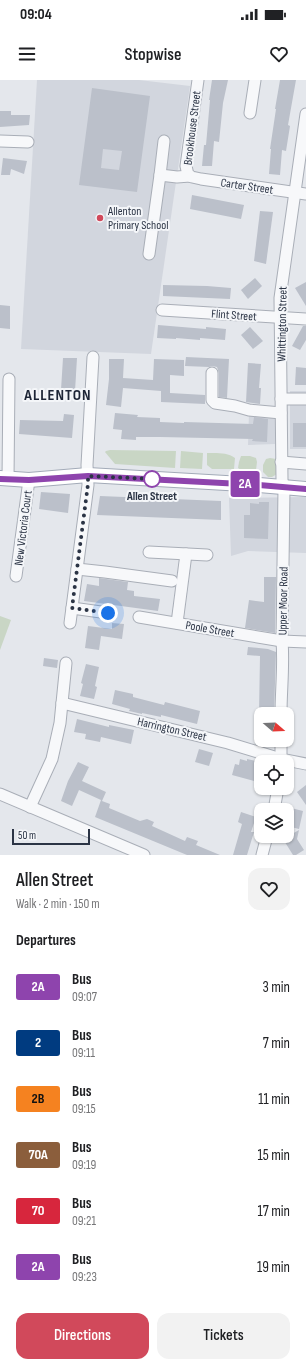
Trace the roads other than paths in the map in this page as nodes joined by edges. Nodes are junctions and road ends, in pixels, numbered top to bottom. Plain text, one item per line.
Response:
1 (198, 80) edge
2 (255, 80) edge
3 (250, 113) dead end
4 (306, 114) edge
5 (0, 141) edge
6 (164, 141) dead end
7 (28, 142) dead end
8 (160, 175) junction
9 (189, 176) junction
10 (300, 193) edge
11 (149, 254) dead end
12 (162, 310) dead end
13 (281, 318) junction
14 (306, 319) edge
15 (93, 357) dead end
16 (212, 374) dead end
17 (9, 379) dead end
18 (281, 399) junction
19 (306, 400) edge
20 (282, 413) junction
21 (281, 462) junction
22 (306, 464) edge
23 (88, 476) junction
24 (4, 479) edge
25 (29, 480) junction
26 (284, 488) junction
27 (306, 489) edge
28 (149, 552) dead end
29 (186, 554) junction
30 (207, 555) dead end
31 (77, 569) junction
32 (16, 576) dead end
33 (172, 581) dead end
34 (72, 608) junction
35 (108, 613) dead end
36 (139, 617) dead end
37 (70, 623) dead end
38 (177, 624) junction
39 (282, 641) junction
40 (306, 642) edge
41 (66, 663) dead end
42 (62, 703) junction
43 (281, 707) edge
44 (263, 755) edge
45 (294, 763) edge
46 (306, 764) edge
47 (0, 794) edge
48 (30, 807) junction
49 (265, 843) edge
50 (144, 855) edge
51 (262, 855) edge

1 - 9 street, Brookhouse Street
2 - 3 street
4 - 10 street, Whittington Street
5 - 7 street
6 - 8 street
8 - 9 street, Carter Street
8 - 11 street
9 - 10 street, Carter Street
10 - 13 street, Whittington Street
12 - 13 street, Flint Street
13 - 14 street, Flint Street
13 - 18 street, Whittington Street
15 - 23 street
16 - 20 street
17 - 24 street
18 - 19 street
18 - 20 street, Whittington Street
20 - 21 street, Whittington Street
21 - 22 street
21 - 26 street, Whittington Street
23 - 25 main road
23 - 26 main road
23 - 31 street
24 - 25 main road
25 - 32 street, New Victoria Court
26 - 27 main road
26 - 39 street, Upper Moor Road
28 - 29 street
29 - 30 street
29 - 38 street
31 - 33 street
31 - 34 street
34 - 35 street
34 - 37 street
36 - 38 street, Poole Street
38 - 39 street, Poole Street
39 - 40 street, Poole Street
39 - 43 street, Upper Moor Road
41 - 42 street
42 - 44 street, Harrington Street
42 - 48 street
45 - 46 street, Harrington Street
47 - 48 street
48 - 50 street
49 - 51 street

